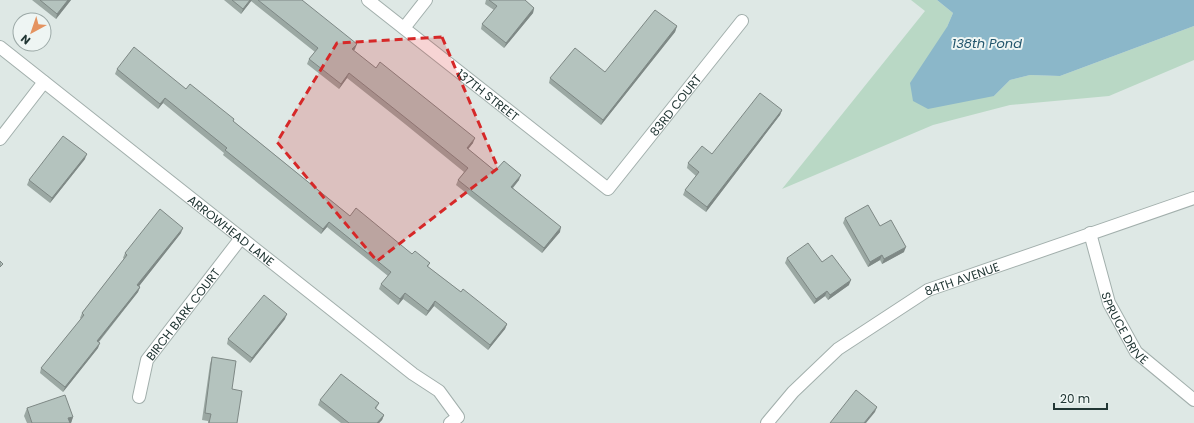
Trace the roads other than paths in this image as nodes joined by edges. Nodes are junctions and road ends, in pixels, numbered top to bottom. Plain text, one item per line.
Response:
1 (368, 0) edge
2 (426, 0) edge
3 (742, 21) dead end
4 (404, 28) junction
5 (0, 47) edge
6 (44, 82) junction
7 (0, 139) edge
8 (608, 189) joint
9 (1194, 198) edge
10 (1090, 233) junction
11 (241, 238) junction
12 (139, 397) dead end
13 (1194, 400) edge
14 (454, 420) edge
15 (767, 423) edge

1 - 4 street, 137TH STREET
2 - 4 street
3 - 8 street, 83RD COURT
4 - 8 street, 137TH STREET
5 - 6 street, ARROWHEAD LANE
6 - 7 street
6 - 11 street, ARROWHEAD LANE
9 - 10 street, 84TH AVENUE
10 - 13 street, SPRUCE DRIVE
10 - 15 street, 84TH AVENUE
11 - 12 street, BIRCH BARK COURT
11 - 14 street, ARROWHEAD LANE

